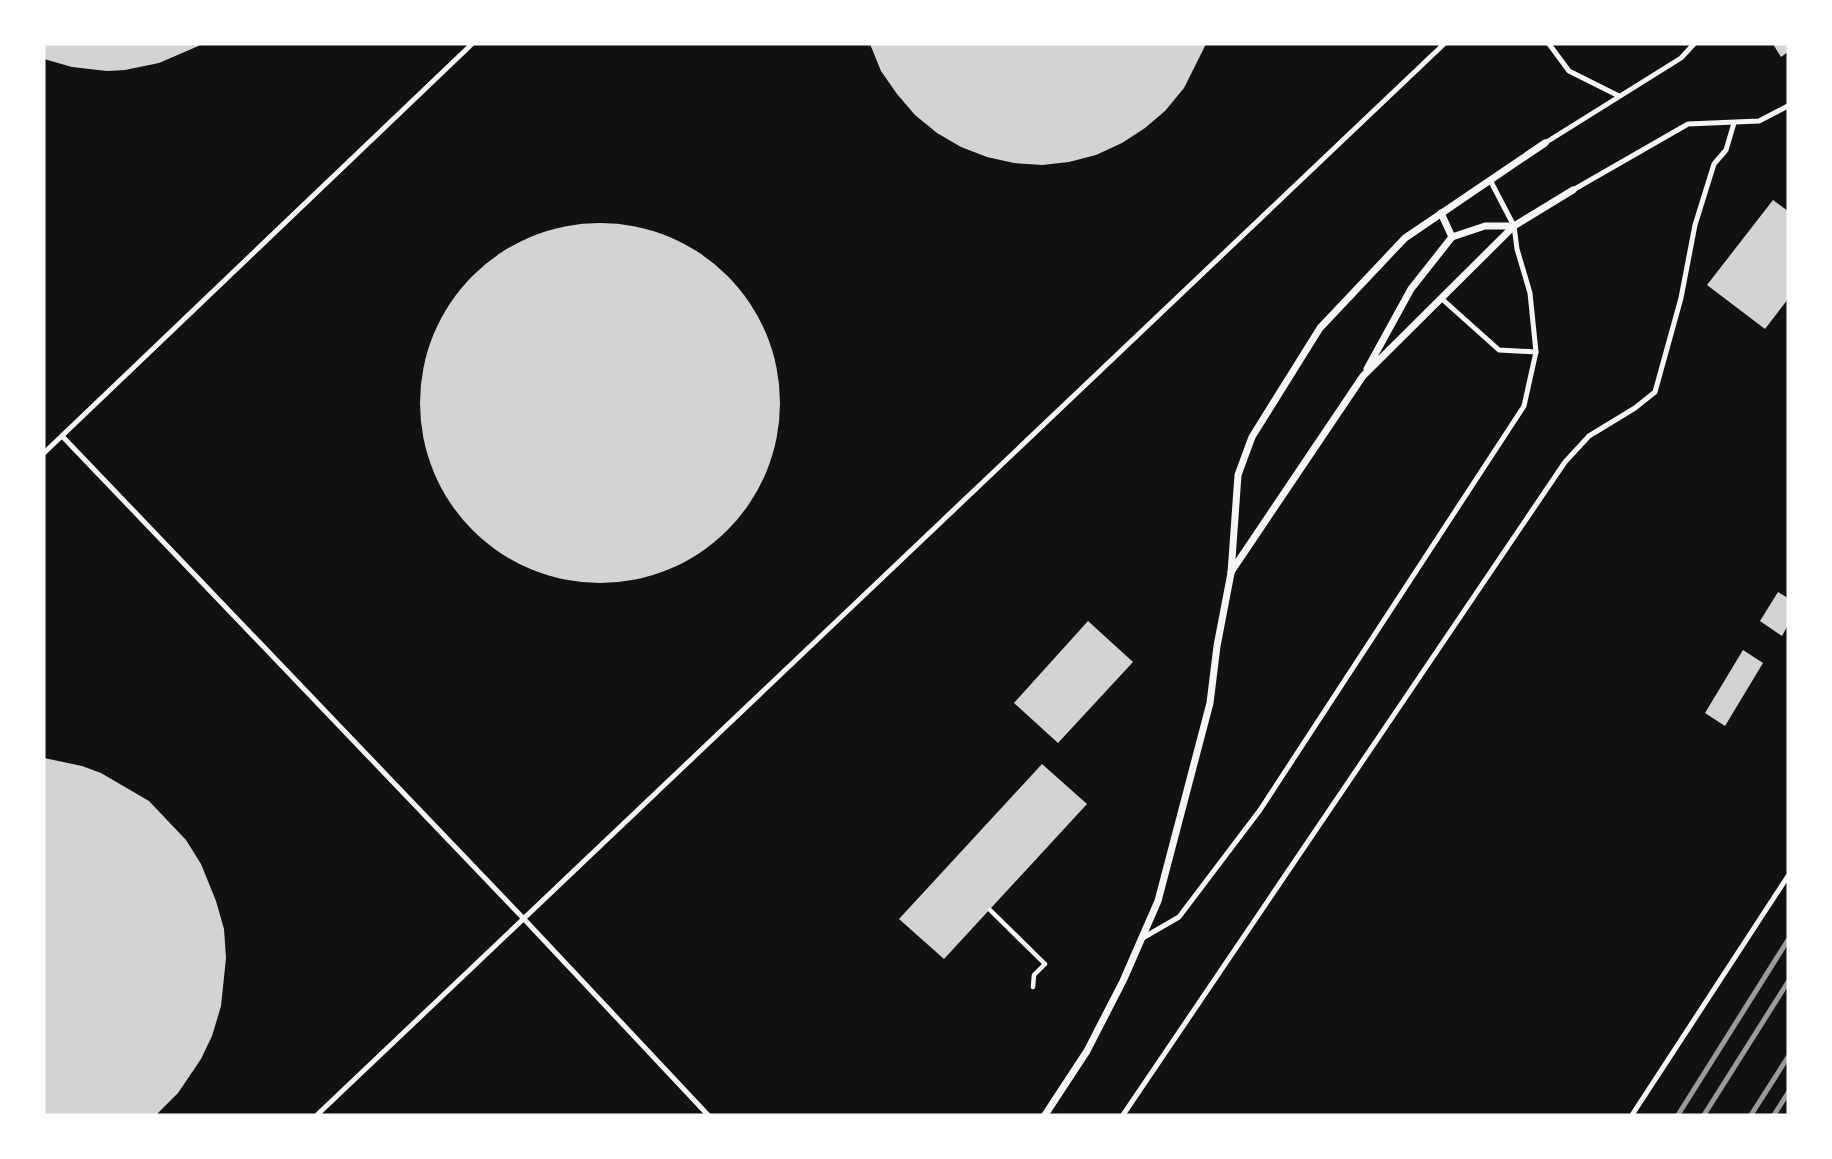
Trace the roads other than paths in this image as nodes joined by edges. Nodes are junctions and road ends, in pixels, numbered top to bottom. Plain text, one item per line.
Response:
1 (472, 44) edge
2 (1444, 44) edge
3 (1549, 44) edge
4 (1694, 44) edge
5 (1619, 96) junction
6 (1788, 106) edge
7 (1734, 122) junction
8 (1545, 143) joint
9 (1490, 180) junction
10 (1573, 190) joint
11 (1441, 213) junction
12 (1514, 226) junction
13 (1452, 237) junction
14 (1442, 299) junction
15 (1536, 352) junction
16 (1363, 376) junction
17 (62, 436) junction
18 (44, 453) edge
19 (1231, 573) junction
20 (1788, 876) edge
21 (524, 919) junction
22 (1141, 940) junction
23 (317, 1115) edge
24 (708, 1115) edge
25 (1045, 1115) edge
26 (1123, 1115) edge
27 (1632, 1115) edge

1 - 17 lane
2 - 21 lane
3 - 5 lane
4 - 5 lane
5 - 8 lane
6 - 7 lane
7 - 10 lane
7 - 26 lane
8 - 9 street
9 - 11 street
9 - 12 lane
10 - 12 street
11 - 13 street
11 - 19 street
12 - 13 street
12 - 14 street
12 - 15 lane
13 - 16 street
14 - 15 lane
14 - 16 street
15 - 22 lane
16 - 19 street
17 - 18 lane
17 - 21 lane
19 - 22 street
20 - 27 lane
21 - 23 lane
21 - 24 lane
22 - 25 street

